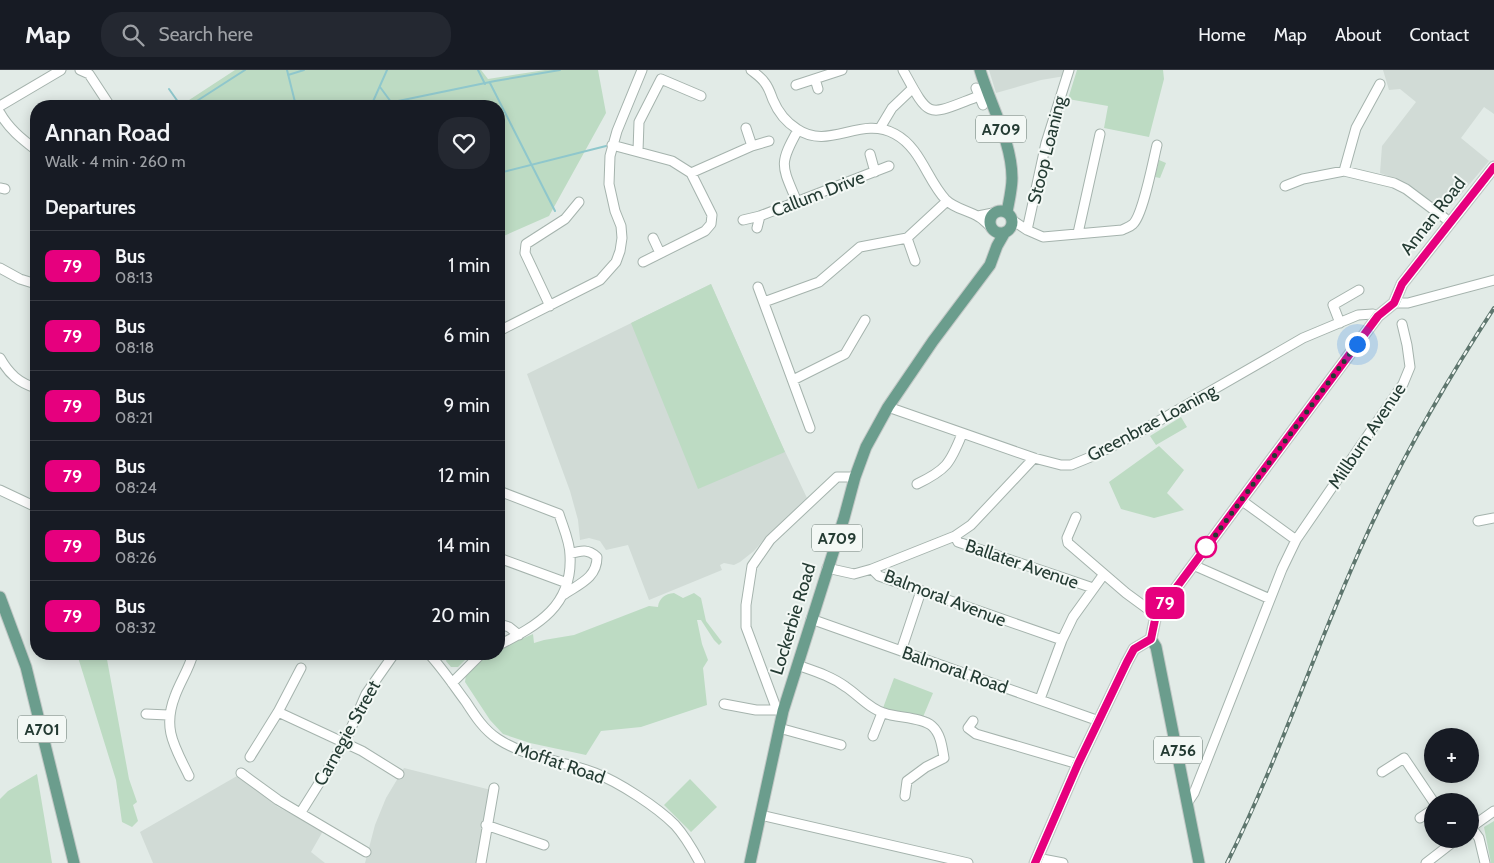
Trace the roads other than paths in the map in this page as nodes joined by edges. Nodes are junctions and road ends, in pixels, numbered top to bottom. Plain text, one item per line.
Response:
1 (61, 70) edge
2 (80, 70) edge
3 (642, 70) edge
4 (752, 70) edge
5 (842, 70) edge
6 (903, 70) edge
7 (980, 70) edge
8 (1069, 70) edge
9 (814, 79) junction
10 (1380, 84) dead end
11 (796, 85) dead end
12 (913, 88) junction
13 (818, 90) dead end
14 (701, 96) dead end
15 (979, 96) dead end
16 (106, 100) edge
17 (0, 106) edge
18 (0, 113) edge
19 (746, 128) dead end
20 (880, 128) junction
21 (798, 130) junction
22 (1100, 134) dead end
23 (768, 141) dead end
24 (30, 145) edge
25 (612, 145) junction
26 (1157, 145) dead end
27 (752, 146) junction
28 (638, 151) junction
29 (870, 154) dead end
30 (889, 166) dead end
31 (1494, 166) edge
32 (1344, 171) junction
33 (875, 172) junction
34 (691, 173) junction
35 (1285, 186) dead end
36 (947, 201) junction
37 (579, 202) dead end
38 (797, 202) junction
39 (760, 216) junction
40 (978, 216) junction
41 (1005, 219) junction
42 (743, 220) dead end
43 (1450, 222) junction
44 (758, 228) dead end
45 (992, 228) junction
46 (1027, 230) junction
47 (1078, 233) junction
48 (653, 238) dead end
49 (907, 238) junction
50 (997, 246) junction
51 (660, 253) junction
52 (915, 261) dead end
53 (643, 262) dead end
54 (0, 268) edge
55 (1494, 280) edge
56 (30, 282) edge
57 (758, 287) dead end
58 (1359, 290) dead end
59 (764, 302) junction
60 (1394, 303) junction
61 (550, 306) junction
62 (1378, 316) junction
63 (865, 320) dead end
64 (1340, 323) junction
65 (1402, 324) dead end
66 (505, 328) edge
67 (0, 358) edge
68 (792, 380) junction
69 (30, 386) edge
70 (888, 407) junction
71 (810, 428) dead end
72 (962, 434) junction
73 (1034, 458) junction
74 (855, 476) junction
75 (916, 484) dead end
76 (0, 490) edge
77 (505, 494) edge
78 (1241, 500) junction
79 (30, 504) edge
80 (1076, 517) dead end
81 (1494, 518) edge
82 (1478, 521) dead end
83 (955, 536) junction
84 (1296, 540) junction
85 (570, 554) junction
86 (505, 560) edge
87 (1193, 565) junction
88 (827, 568) junction
89 (872, 569) junction
90 (1104, 574) junction
91 (568, 583) junction
92 (1093, 588) junction
93 (921, 591) junction
94 (563, 595) junction
95 (0, 597) edge
96 (1270, 599) junction
97 (1156, 615) junction
98 (811, 619) junction
99 (505, 626) edge
100 (519, 635) junction
101 (1151, 639) junction
102 (1062, 640) junction
103 (505, 642) edge
104 (901, 651) junction
105 (191, 660) edge
106 (390, 660) edge
107 (434, 660) edge
108 (475, 660) edge
109 (797, 665) junction
110 (301, 668) dead end
111 (452, 682) junction
112 (1040, 699) junction
113 (724, 704) dead end
114 (780, 711) junction
115 (278, 712) junction
116 (882, 713) junction
117 (146, 714) dead end
118 (168, 716) junction
119 (973, 721) dead end
120 (1099, 721) junction
121 (780, 728) junction
122 (873, 736) dead end
123 (345, 742) junction
124 (842, 745) dead end
125 (250, 757) dead end
126 (1078, 764) junction
127 (1382, 772) dead end
128 (241, 773) dead end
129 (399, 774) dead end
130 (189, 776) dead end
131 (494, 788) dead end
132 (1428, 793) edge
133 (906, 796) dead end
134 (1188, 802) junction
135 (1494, 811) edge
136 (301, 812) junction
137 (1424, 815) edge
138 (760, 816) junction
139 (1420, 818) dead end
140 (1479, 821) edge
141 (486, 824) junction
142 (1479, 838) edge
143 (544, 845) dead end
144 (1445, 848) edge
145 (366, 852) dead end
146 (1036, 861) edge
147 (74, 863) edge
148 (481, 863) edge
149 (700, 863) edge
150 (750, 863) edge
151 (968, 863) edge
152 (1063, 863) edge
153 (1199, 863) edge
154 (1426, 863) edge
155 (1485, 863) edge

1 - 17 street
2 - 16 street
3 - 25 street
4 - 21 street
5 - 9 street
6 - 12 street
7 - 41 main road, Lockerbie Road / A709
8 - 46 street, Stoop Loaning
9 - 11 street
9 - 13 street
10 - 32 street
12 - 15 street
12 - 20 street
14 - 28 street
18 - 24 street
19 - 27 street
20 - 21 street
20 - 36 street
21 - 38 street
22 - 47 street
23 - 27 street
25 - 28 street
25 - 61 street
26 - 47 street
27 - 34 street
28 - 34 street
29 - 33 street, Callum Drive
30 - 33 street, Callum Drive
31 - 43 main road, Annan Road
32 - 35 street
32 - 43 street
33 - 38 street, Callum Drive
34 - 51 street
36 - 40 street
36 - 49 street
37 - 61 street
38 - 39 street, Callum Drive
39 - 42 street, Callum Drive
39 - 44 street, Callum Drive
40 - 41 street
40 - 45 street
41 - 45 main road, A709
41 - 45 main road
41 - 46 street
41 - 50 main road, Lockerbie Road / A709
43 - 60 main road, Annan Road
45 - 50 main road, A709
46 - 47 street
48 - 51 street
49 - 52 street
49 - 59 street
50 - 70 main road, Lockerbie Road / A709
51 - 53 street
54 - 56 street
55 - 60 street
57 - 59 street
58 - 64 street
59 - 68 street
60 - 62 main road, Annan Road
61 - 66 street
62 - 64 street, Greenbrae Loaning
62 - 78 main road, Annan Road
63 - 68 street
64 - 73 street, Greenbrae Loaning
65 - 84 street, Millburn Avenue
67 - 69 street
68 - 71 street
70 - 72 street, Greenbrae Loaning
70 - 74 main road, Lockerbie Road / A709
72 - 73 street, Greenbrae Loaning
72 - 75 street
73 - 83 street
74 - 88 main road, Lockerbie Road / A709
74 - 114 street
76 - 79 street
77 - 85 street
78 - 84 street
78 - 87 main road, Annan Road
80 - 90 street
81 - 82 street
83 - 89 street
83 - 92 street, Ballater Avenue
84 - 96 street, Millburn Avenue
85 - 91 street
85 - 94 street
86 - 91 street
87 - 96 street
87 - 97 main road, Annan Road
88 - 89 street, Balmoral Avenue
88 - 98 main road, Lockerbie Road / A709
89 - 93 street, Balmoral Avenue
90 - 92 street
90 - 97 street
91 - 94 street
92 - 102 street
93 - 102 street, Balmoral Avenue
93 - 104 street
94 - 100 street
95 - 147 main road, A701
96 - 134 street, Millburn Avenue
97 - 101 main road, Annan Road
98 - 104 street, Balmoral Road
98 - 109 main road, Lockerbie Road / A709
99 - 100 street
100 - 103 street
101 - 120 main road
101 - 134 main road, A756
102 - 112 street
104 - 112 street, Balmoral Road
105 - 118 street
106 - 123 street, Carnegie Street
107 - 111 street, Moffat Road
108 - 111 street
109 - 114 main road, Lockerbie Road / A709
109 - 116 street
110 - 115 street
111 - 149 street, Moffat Road
112 - 120 street, Balmoral Road
113 - 114 street
114 - 121 main road, Lockerbie Road / A709
115 - 123 street
115 - 125 street
116 - 122 street
116 - 133 street
117 - 118 street
118 - 130 street
119 - 126 street
120 - 126 main road
121 - 124 street
121 - 138 main road, Lockerbie Road / A709
123 - 129 street
123 - 136 street, Carnegie Street
126 - 146 main road
127 - 132 street
128 - 136 street
131 - 141 street
134 - 153 main road, A756
135 - 140 street
136 - 145 street
137 - 139 street
138 - 150 main road, Lockerbie Road / A709
138 - 151 street
141 - 143 street
141 - 148 street
142 - 155 street
144 - 154 street
146 - 152 street

